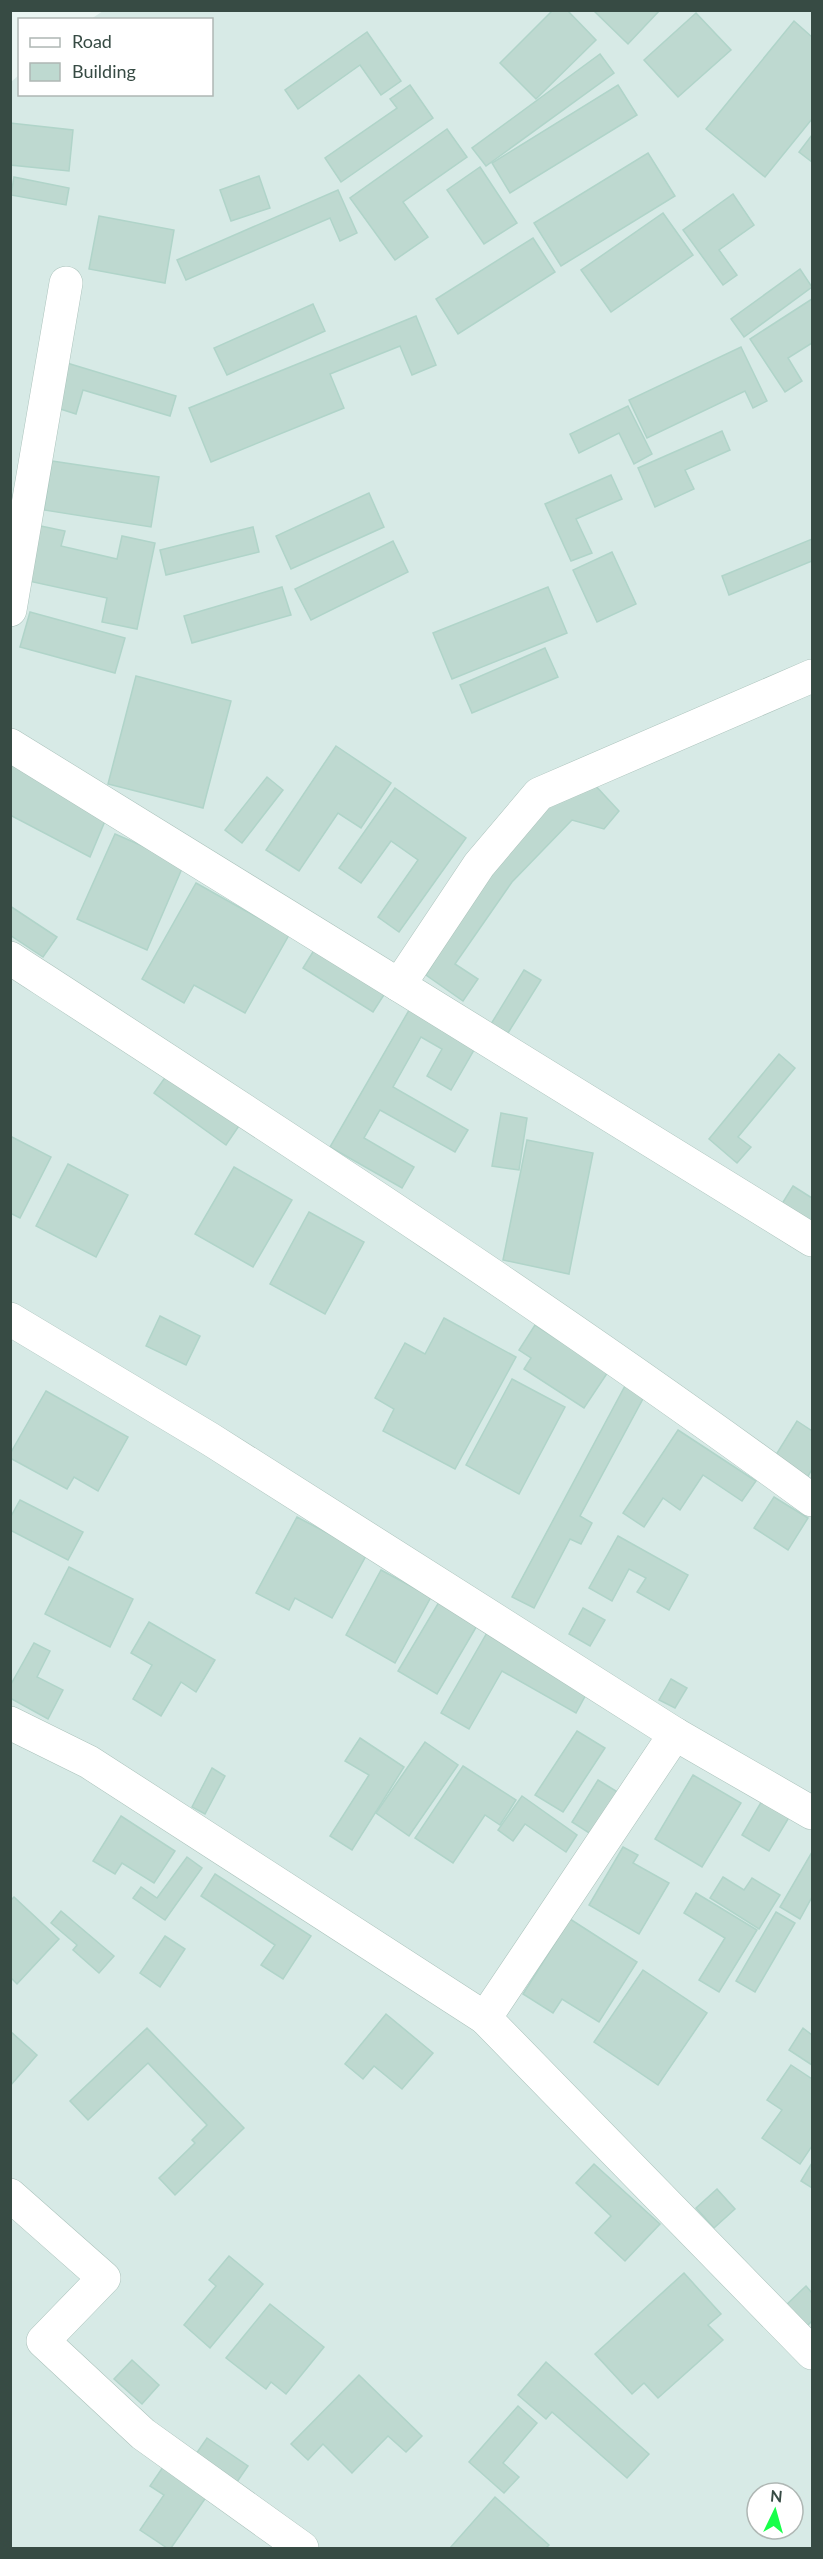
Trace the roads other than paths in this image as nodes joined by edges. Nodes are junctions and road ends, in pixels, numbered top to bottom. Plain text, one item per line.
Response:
1 (66, 283) dead end
2 (10, 610) edge
3 (813, 676) edge
4 (10, 745) edge
5 (10, 958) edge
6 (399, 985) junction
7 (813, 1240) edge
8 (10, 1319) edge
9 (813, 1500) edge
10 (10, 1723) edge
11 (675, 1734) junction
12 (813, 1813) edge
13 (485, 2018) junction
14 (10, 2195) edge
15 (813, 2353) edge
16 (302, 2548) edge

1 - 2 street
3 - 6 street
4 - 6 street
5 - 9 street
6 - 7 street
8 - 11 street
10 - 13 street
11 - 12 street
11 - 13 street
13 - 15 street
14 - 16 street

